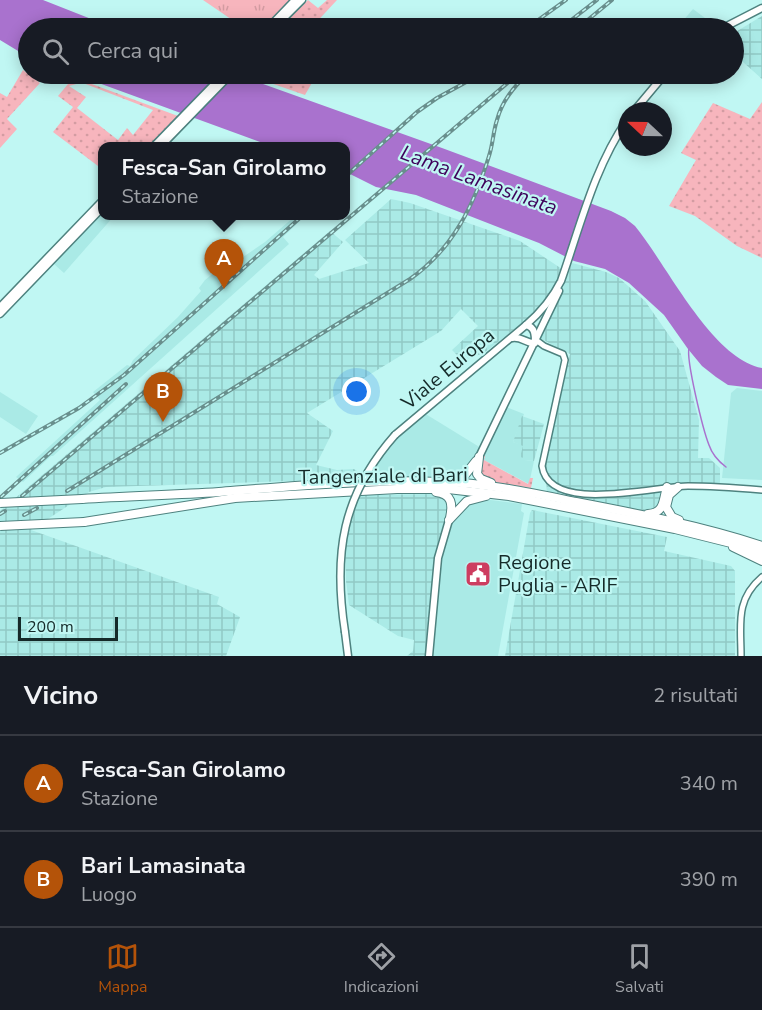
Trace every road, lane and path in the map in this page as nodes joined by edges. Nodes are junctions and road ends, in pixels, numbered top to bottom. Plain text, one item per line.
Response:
1 (295, 0) edge
2 (302, 0) edge
3 (762, 8) edge
4 (278, 18) edge
5 (284, 18) edge
6 (742, 18) edge
7 (215, 84) edge
8 (220, 84) edge
9 (656, 84) edge
10 (641, 102) edge
11 (186, 116) junction
12 (618, 136) edge
13 (159, 142) edge
14 (165, 142) edge
15 (98, 204) edge
16 (98, 211) edge
17 (561, 281) junction
18 (0, 307) edge
19 (0, 314) edge
20 (526, 325) junction
21 (509, 339) junction
22 (526, 341) junction
23 (535, 343) junction
24 (526, 358) junction
25 (478, 457) junction
26 (422, 485) junction
27 (678, 487) joint
28 (655, 489) joint
29 (762, 490) edge
30 (667, 492) junction
31 (544, 495) junction
32 (508, 496) junction
33 (0, 503) edge
34 (618, 510) junction
35 (449, 520) junction
36 (0, 526) edge
37 (694, 526) junction
38 (698, 534) junction
39 (762, 546) edge
40 (762, 553) edge
41 (762, 561) edge
42 (762, 577) edge
43 (348, 656) edge
44 (429, 656) edge
45 (741, 656) edge

1 - 4 main road
2 - 5 main road
3 - 6 main road
7 - 11 main road
8 - 11 main road
9 - 10 main road
11 - 13 main road
11 - 14 main road
12 - 17 main road, Viale Europa
15 - 18 main road
16 - 19 main road
17 - 20 main road, Viale Europa
17 - 23 main road
20 - 21 main road, Viale Europa
20 - 22 main road
20 - 23 main road
21 - 22 main road
21 - 43 main road, Viale Europa, bridge
22 - 23 main road
22 - 24 main road
23 - 24 main road
23 - 28 street
24 - 25 main road
25 - 26 highway
25 - 31 highway
26 - 31 highway, Tangenziale di Bari
26 - 32 highway, Tangenziale di Bari
26 - 33 highway, Tangenziale di Bari, bridge
26 - 35 highway
26 - 36 highway, Tangenziale di Bari, bridge
27 - 29 street
27 - 30 highway
28 - 30 highway
30 - 34 highway
30 - 37 highway
31 - 34 highway, Tangenziale di Bari
32 - 35 highway
32 - 38 highway, Tangenziale di Bari
34 - 37 highway, Tangenziale di Bari
35 - 44 main road
37 - 39 highway, Tangenziale di Bari
38 - 40 highway, Tangenziale di Bari
38 - 41 highway
42 - 45 street

